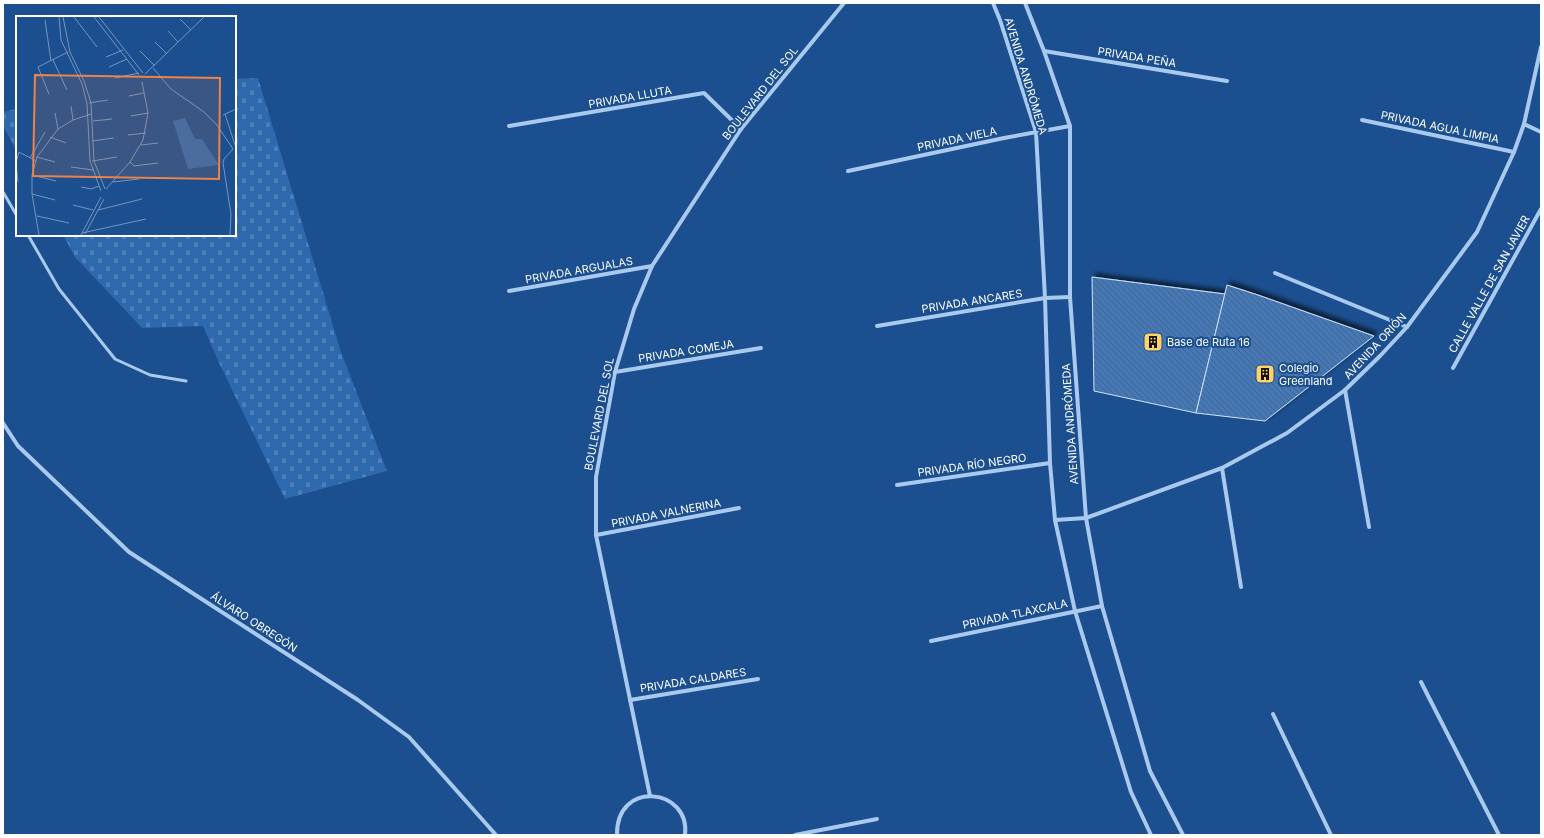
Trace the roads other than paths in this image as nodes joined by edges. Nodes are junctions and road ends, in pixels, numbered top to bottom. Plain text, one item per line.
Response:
1 (844, 3) edge
2 (993, 3) edge
3 (1025, 3) edge
4 (1541, 47) edge
5 (1044, 51) junction
6 (1227, 81) dead end
7 (1362, 120) dead end
8 (1524, 124) junction
9 (509, 126) dead end
10 (1070, 126) junction
11 (741, 129) junction
12 (1036, 132) junction
13 (1541, 132) edge
14 (1514, 152) junction
15 (848, 171) dead end
16 (3, 192) edge
17 (1541, 209) edge
18 (16, 214) edge
19 (29, 236) edge
20 (652, 266) junction
21 (1275, 273) dead end
22 (509, 291) dead end
23 (1070, 297) junction
24 (1045, 298) junction
25 (877, 326) dead end
26 (1407, 327) junction
27 (761, 348) dead end
28 (1453, 368) dead end
29 (615, 372) junction
30 (186, 382) dead end
31 (1345, 390) junction
32 (3, 423) edge
33 (1050, 463) junction
34 (1222, 468) junction
35 (897, 485) dead end
36 (740, 508) dead end
37 (1086, 518) junction
38 (1055, 520) junction
39 (1369, 527) dead end
40 (596, 535) junction
41 (1240, 587) dead end
42 (1102, 606) junction
43 (1075, 611) junction
44 (931, 641) dead end
45 (758, 679) dead end
46 (1421, 682) dead end
47 (630, 700) junction
48 (1273, 714) dead end
49 (650, 796) junction
50 (877, 819) dead end
51 (496, 835) edge
52 (617, 835) edge
53 (685, 835) edge
54 (796, 835) edge
55 (1151, 835) edge
56 (1183, 835) edge
57 (1331, 835) edge
58 (1499, 835) edge

1 - 11 street, BOULEVARD DEL SOL
2 - 12 street, AVENIDA ANDRÓMEDA
3 - 5 street, AVENIDA ANDRÓMEDA
4 - 8 street, AVENIDA ORIÓN
5 - 6 street, PRIVADA PEÑA
5 - 10 street, AVENIDA ANDRÓMEDA
7 - 14 street, PRIVADA AGUA LIMPIA
8 - 13 street
8 - 14 street, AVENIDA ORIÓN
9 - 11 street, PRIVADA LLUTA
10 - 12 street, PRIVADA VIELA
10 - 23 street, AVENIDA ANDRÓMEDA
11 - 20 street, BOULEVARD DEL SOL
12 - 15 street, PRIVADA VIELA
12 - 24 street, AVENIDA ANDRÓMEDA
14 - 26 street, AVENIDA ORIÓN
16 - 18 lane
17 - 28 street, CALLE VALLE DE SAN JAVIER
19 - 30 lane
20 - 22 street, PRIVADA ARGUALAS
20 - 29 street, BOULEVARD DEL SOL
21 - 26 street
23 - 24 street, PRIVADA ANCARES
23 - 37 street, AVENIDA ANDRÓMEDA
24 - 25 street, PRIVADA ANCARES
24 - 33 street, AVENIDA ANDRÓMEDA
26 - 31 street, AVENIDA ORIÓN
27 - 29 street, PRIVADA COMEJA
29 - 40 street, BOULEVARD DEL SOL
31 - 34 street, AVENIDA ORIÓN
31 - 39 street
32 - 51 street, ÁLVARO OBREGÓN
33 - 35 street, PRIVADA RÍO NEGRO
33 - 38 street, AVENIDA ANDRÓMEDA
34 - 37 street, AVENIDA ORIÓN
34 - 41 street
36 - 40 street, PRIVADA VALNERINA
37 - 38 street, AVENIDA ORIÓN
37 - 42 street, AVENIDA ANDRÓMEDA
38 - 43 street, AVENIDA ANDRÓMEDA
40 - 47 street, BOULEVARD DEL SOL
42 - 43 street, PRIVADA TLAXCALA
42 - 56 street, AVENIDA ANDRÓMEDA
43 - 44 street, PRIVADA TLAXCALA
43 - 55 street, AVENIDA ANDRÓMEDA
45 - 47 street, PRIVADA CALDARES
46 - 58 street
47 - 49 street, BOULEVARD DEL SOL
48 - 57 street
49 - 52 street
49 - 53 street
50 - 54 street

